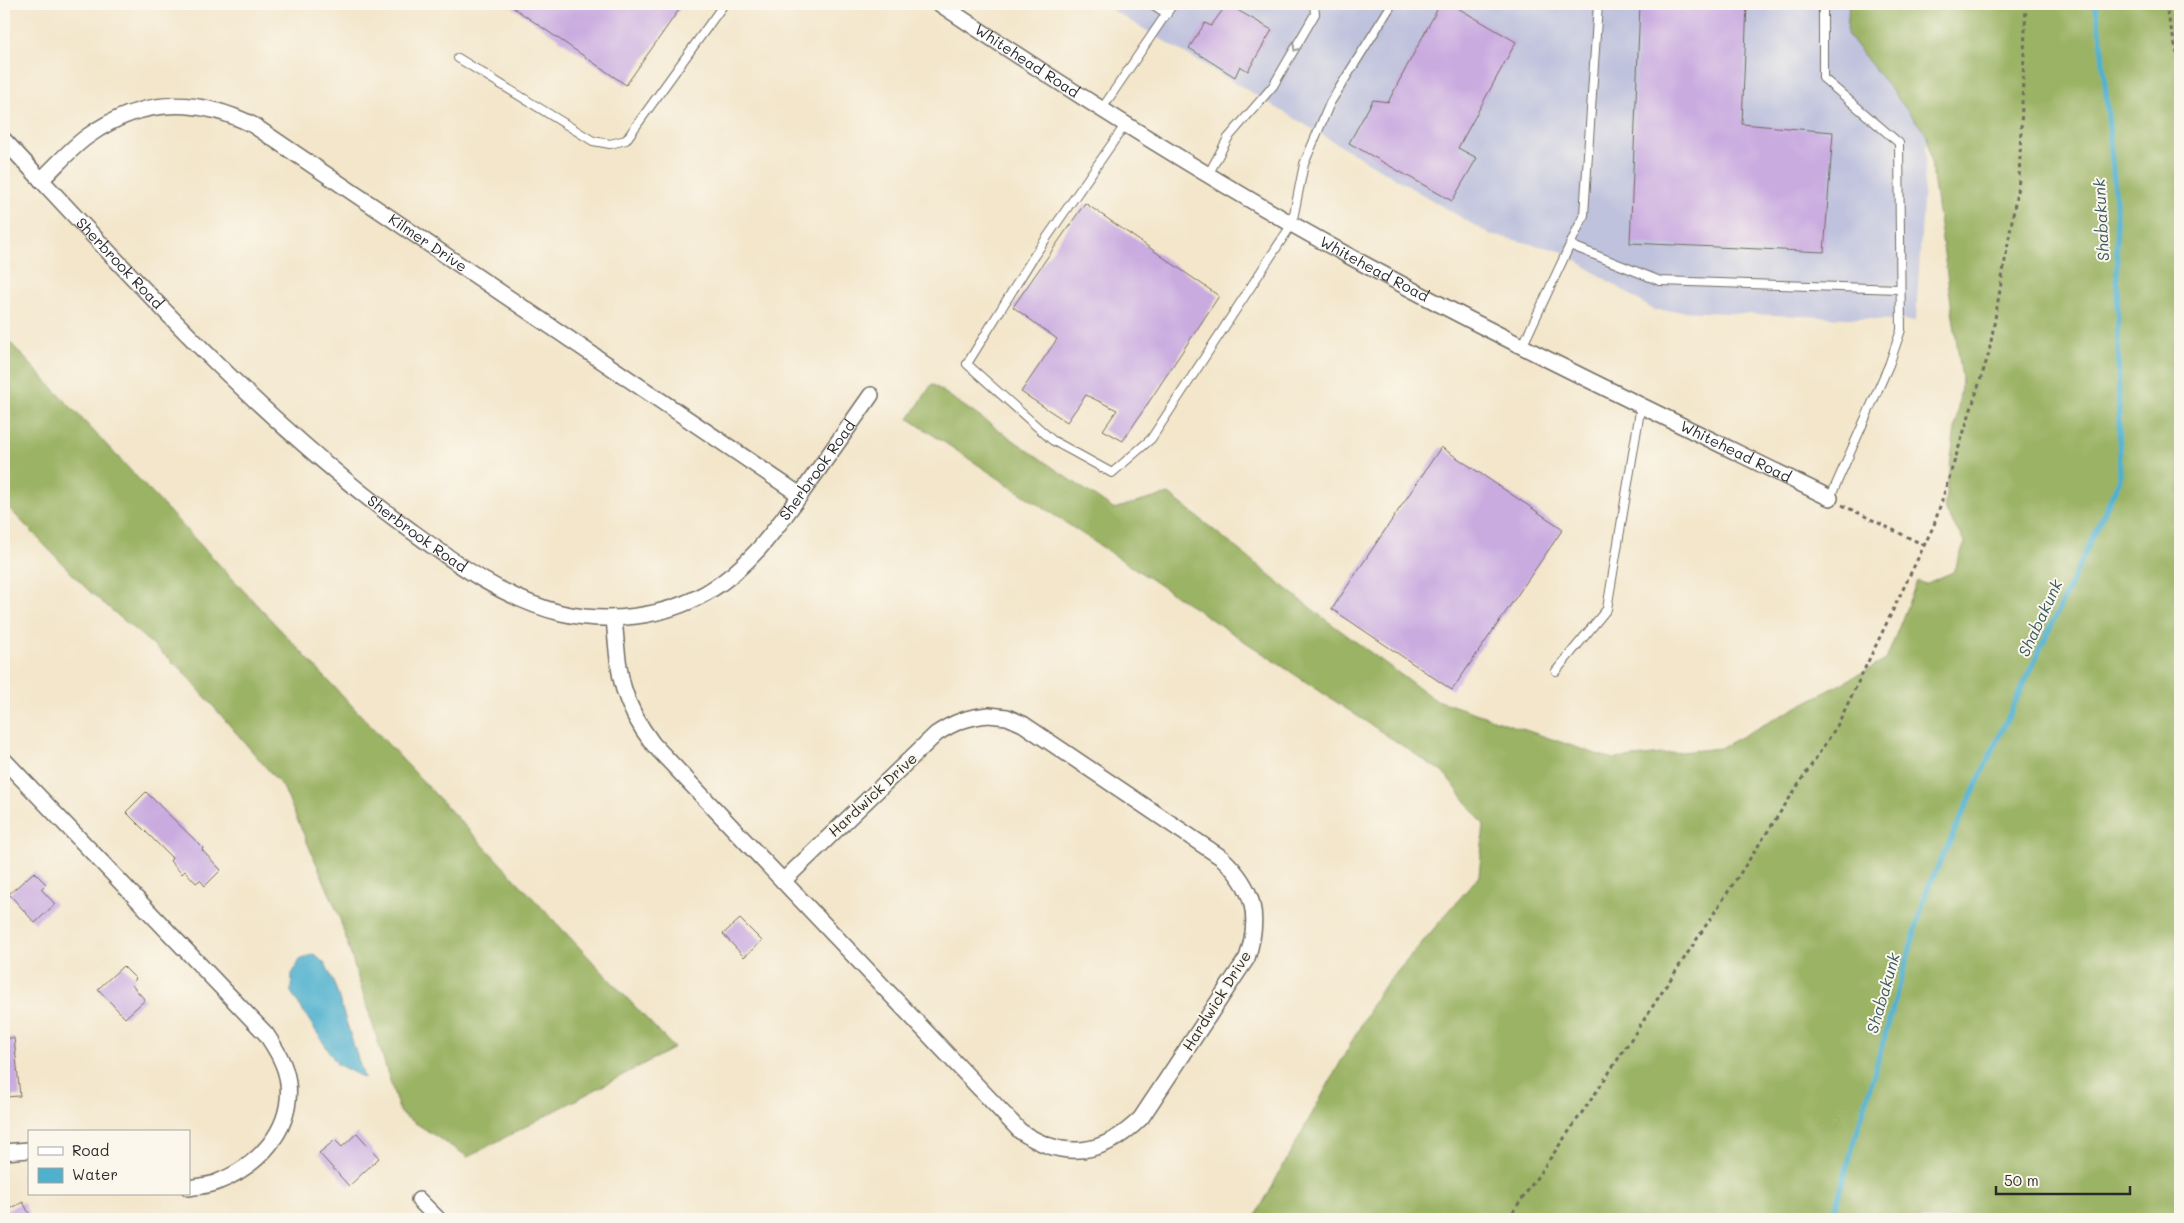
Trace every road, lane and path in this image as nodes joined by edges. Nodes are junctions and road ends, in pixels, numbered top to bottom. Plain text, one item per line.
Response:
1 (724, 4) edge
2 (940, 4) edge
3 (1152, 4) edge
4 (1174, 4) edge
5 (1314, 4) edge
6 (1392, 4) edge
7 (1598, 4) edge
8 (1823, 4) edge
9 (2026, 4) edge
10 (2165, 4) edge
11 (1166, 14) junction
12 (458, 58) dead end
13 (2180, 65) edge
14 (1102, 110) junction
15 (1125, 125) junction
16 (4, 140) edge
17 (1208, 176) junction
18 (41, 180) junction
19 (1292, 224) junction
20 (1570, 245) junction
21 (1899, 290) junction
22 (1522, 347) junction
23 (871, 395) dead end
24 (1641, 405) junction
25 (800, 495) junction
26 (1830, 498) junction
27 (1924, 545) junction
28 (614, 618) junction
29 (1556, 671) dead end
30 (4, 760) edge
31 (783, 881) junction
32 (28, 1150) edge
33 (4, 1152) edge
34 (190, 1188) edge
35 (419, 1200) dead end
36 (438, 1219) edge
37 (1508, 1219) edge

1 - 12 lane
2 - 14 street, Whitehead Road
3 - 11 lane
4 - 11 lane
5 -> 17 lane
6 - 19 lane
7 - 20 lane
8 - 21 lane
9 - 27 path
10 - 13 path
11 - 14 lane
14 - 15 street, Whitehead Road
15 - 17 street, Whitehead Road
15 - 19 lane
16 - 18 street, Sherbrook Road
17 - 19 street, Whitehead Road
18 - 25 street, Kilmer Drive
18 - 28 street, Sherbrook Road
19 - 22 street, Whitehead Road
20 - 21 lane
20 - 22 lane
21 - 26 lane
22 - 24 street, Whitehead Road
23 - 25 street, Sherbrook Road
24 - 26 street, Whitehead Road
24 - 29 lane
25 - 28 street, Sherbrook Road
26 - 27 path
27 - 37 path
28 - 31 street, Hardwick Drive
30 - 34 street
31 - 31 street, Hardwick Drive
32 - 33 street
35 - 36 street

